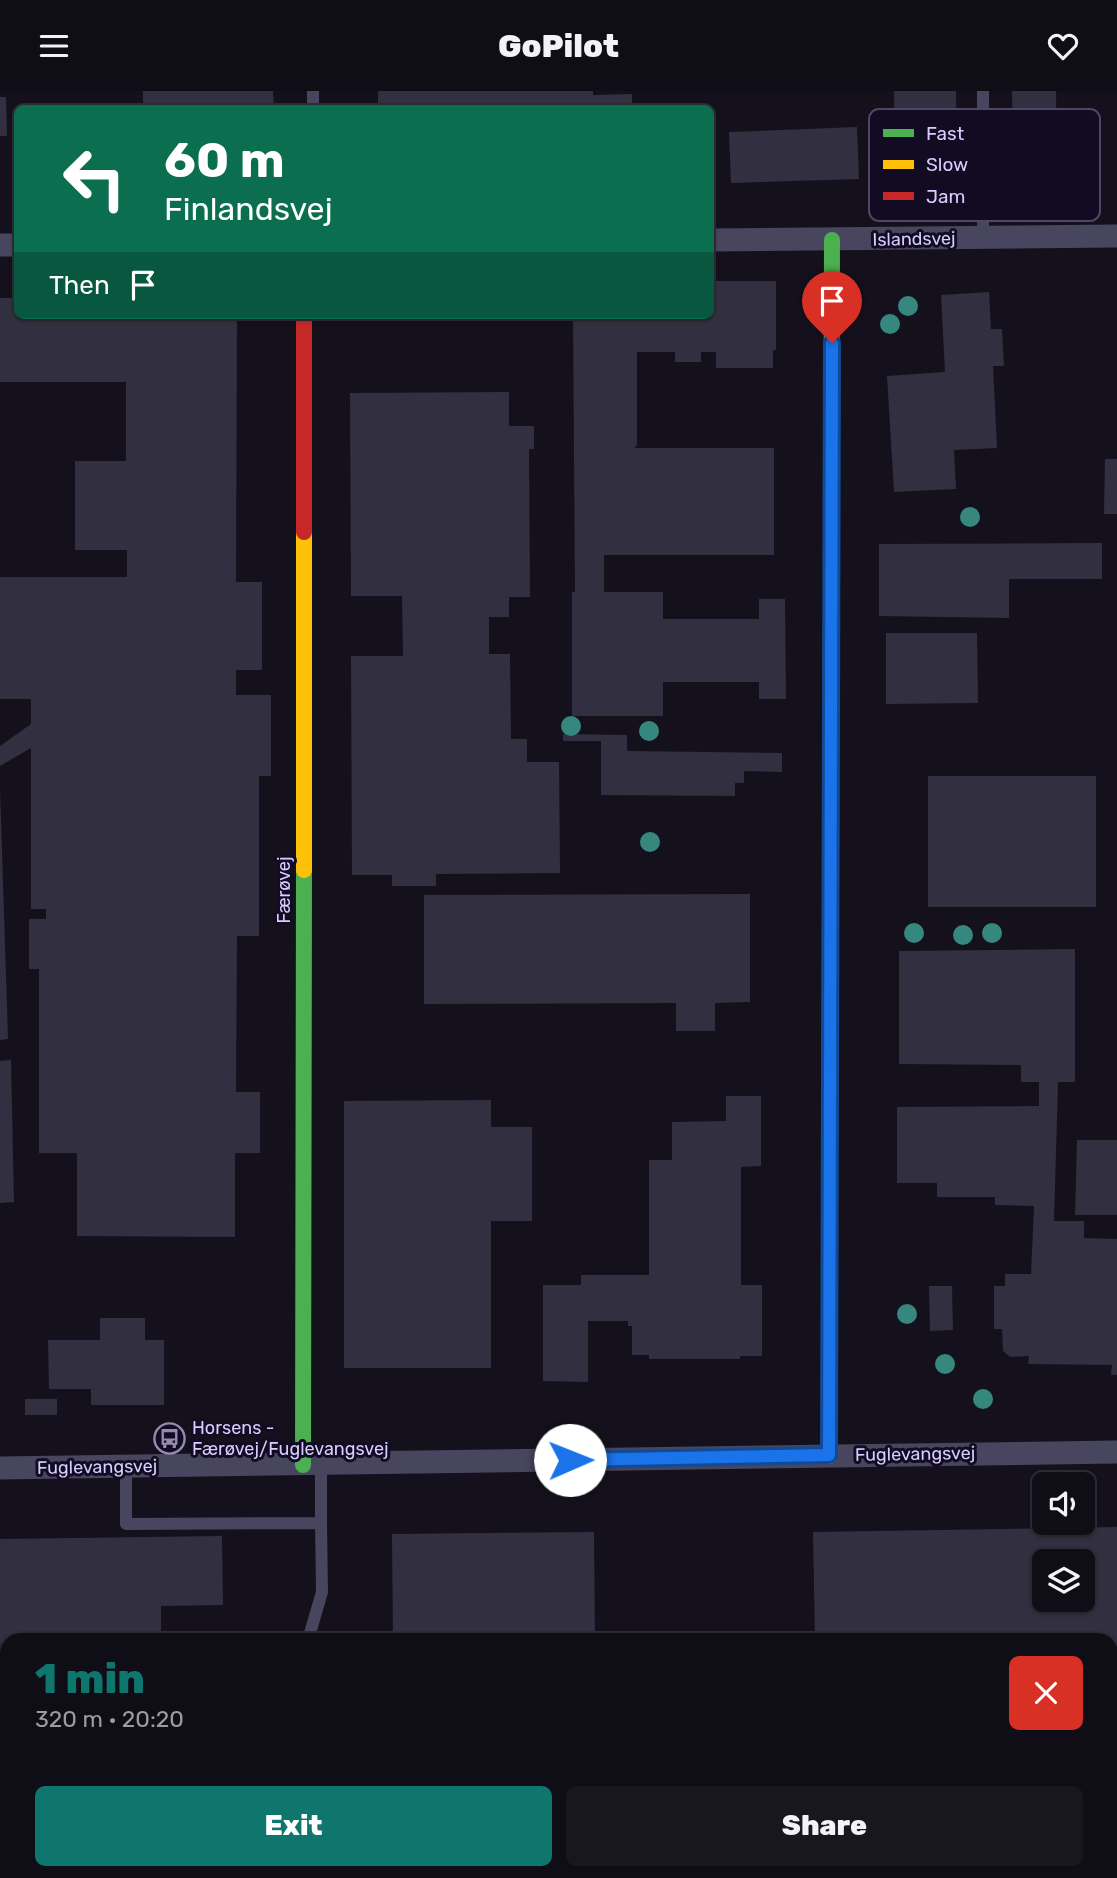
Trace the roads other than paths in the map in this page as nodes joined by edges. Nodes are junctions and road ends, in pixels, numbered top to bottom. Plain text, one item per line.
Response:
1 (983, 91) edge
2 (983, 109) edge
3 (983, 221) edge
4 (1117, 236) edge
5 (983, 238) junction
6 (714, 240) edge
7 (832, 240) junction
8 (304, 319) edge
9 (1117, 1452) edge
10 (829, 1455) junction
11 (312, 1465) junction
12 (126, 1467) junction
13 (0, 1468) edge
14 (321, 1523) junction
15 (310, 1633) edge

1 - 2 lane
3 - 5 lane
4 - 5 street, Islandsvej
5 - 7 street, Islandsvej
6 - 7 street, Islandsvej
7 - 10 street
8 - 11 street, Færøvej
9 - 10 street, Fuglevangsvej
10 - 11 street, Fuglevangsvej
11 - 12 street, Fuglevangsvej
11 - 14 lane
12 - 13 street, Fuglevangsvej
12 - 14 lane
14 - 15 lane

